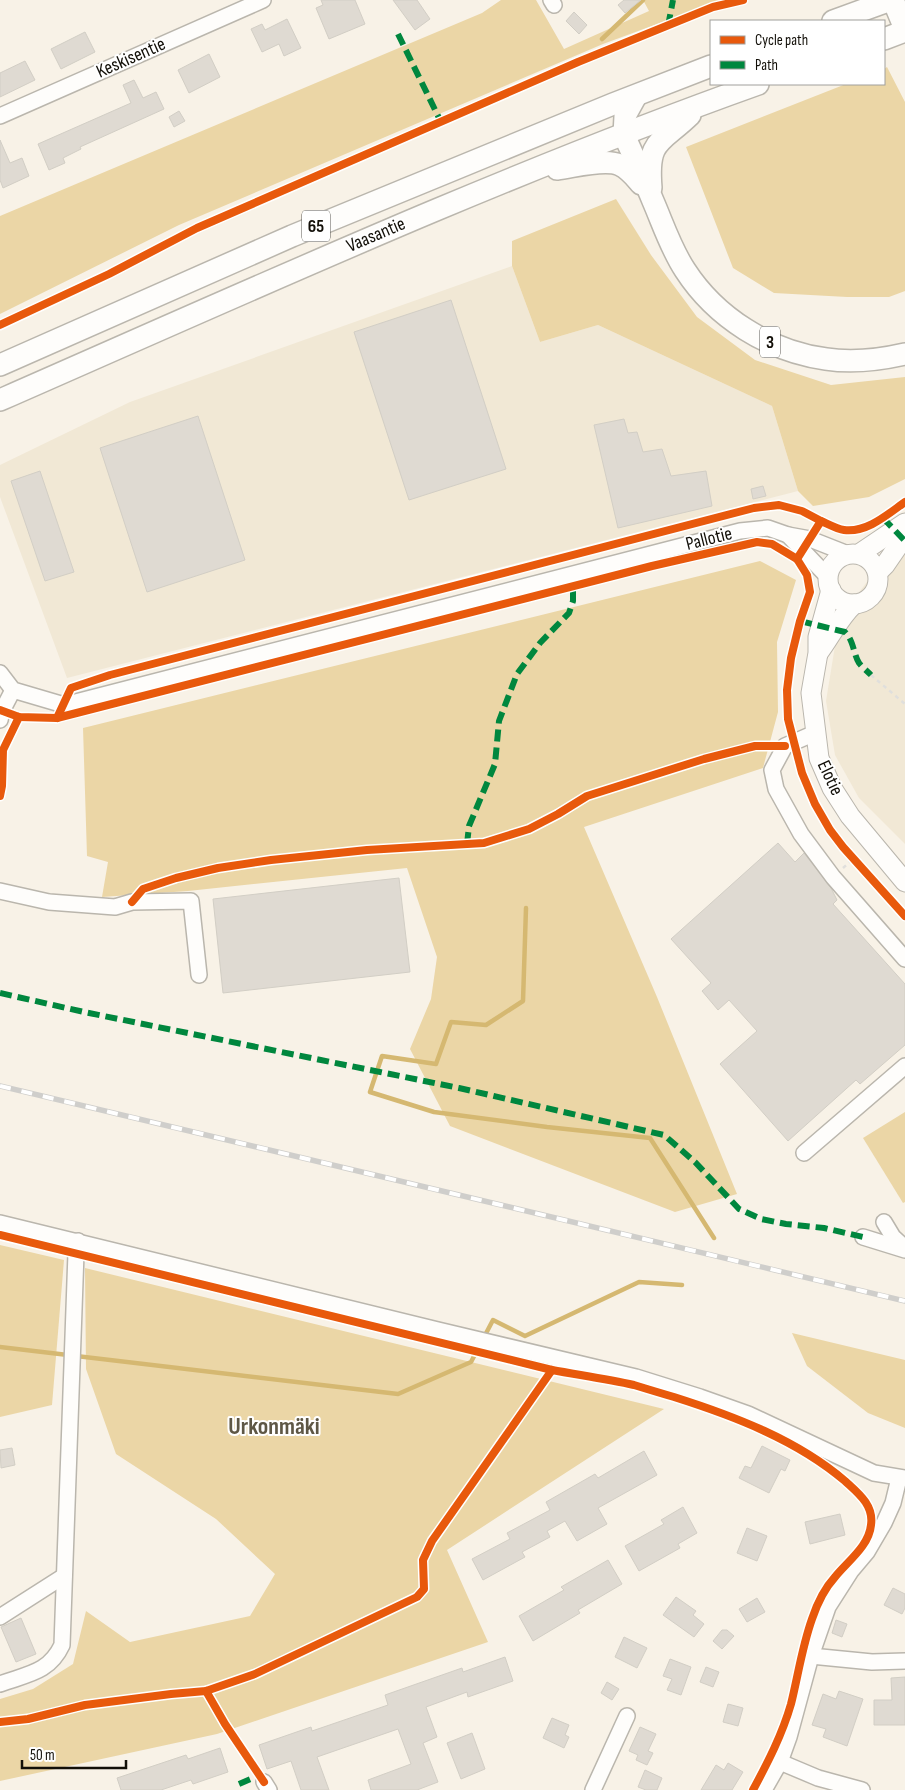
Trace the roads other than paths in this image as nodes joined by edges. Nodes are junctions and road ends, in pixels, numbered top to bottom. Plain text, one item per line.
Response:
1 (263, 0) edge
2 (892, 0) edge
3 (836, 20) edge
4 (905, 30) edge
5 (885, 39) edge
6 (710, 66) edge
7 (755, 85) edge
8 (636, 96) junction
9 (702, 104) junction
10 (0, 116) edge
11 (624, 135) junction
12 (523, 174) junction
13 (652, 198) junction
14 (905, 354) edge
15 (0, 365) edge
16 (0, 400) edge
17 (905, 523) edge
18 (788, 536) junction
19 (905, 536) edge
20 (853, 554) junction
21 (878, 572) junction
22 (829, 583) junction
23 (854, 604) junction
24 (818, 653) junction
25 (0, 673) edge
26 (12, 690) junction
27 (0, 720) edge
28 (815, 733) junction
29 (905, 882) edge
30 (0, 891) edge
31 (905, 959) edge
32 (199, 975) dead end
33 (905, 1066) edge
34 (804, 1153) dead end
35 (884, 1222) dead end
36 (0, 1223) edge
37 (863, 1237) dead end
38 (78, 1241) junction
39 (905, 1249) edge
40 (902, 1478) edge
41 (64, 1576) junction
42 (0, 1617) edge
43 (811, 1656) junction
44 (905, 1661) edge
45 (0, 1684) edge
46 (628, 1716) dead end
47 (780, 1762) junction
48 (593, 1790) edge
49 (764, 1790) edge
50 (862, 1790) edge

1 - 10 street, Keskisentie
2 - 3 highway
2 - 4 highway
4 - 5 highway
6 - 8 highway, Vaasantie / 65
7 - 9 highway, Vaasantie / 3
8 - 11 highway
8 - 15 highway, Vaasantie / 65
9 - 11 highway, Vaasantie / 65
9 - 13 highway, 3
11 - 12 highway, Vaasantie / 65
11 - 13 highway
12 - 13 highway, 65
12 - 16 highway, Vaasantie / 65
13 - 14 highway, 3
17 - 20 main road
18 - 20 street, Pallotie
18 - 22 street, Pallotie
18 - 26 street, Pallotie
19 - 21 main road
20 - 21 main road
20 - 22 main road
21 - 23 main road
22 - 23 main road
22 - 24 main road, Elotie
23 - 24 main road, Elotie
24 - 28 main road, Elotie
25 - 26 street
26 - 27 street
28 - 29 main road, Elotie
28 - 31 street
30 - 32 street
33 - 34 street
35 - 39 street
36 - 38 street
37 - 39 street
38 - 40 street
38 - 41 street
40 - 43 street
41 - 42 street
41 - 45 street
43 - 44 street
43 - 47 street
46 - 48 street
47 - 49 street
47 - 50 street

